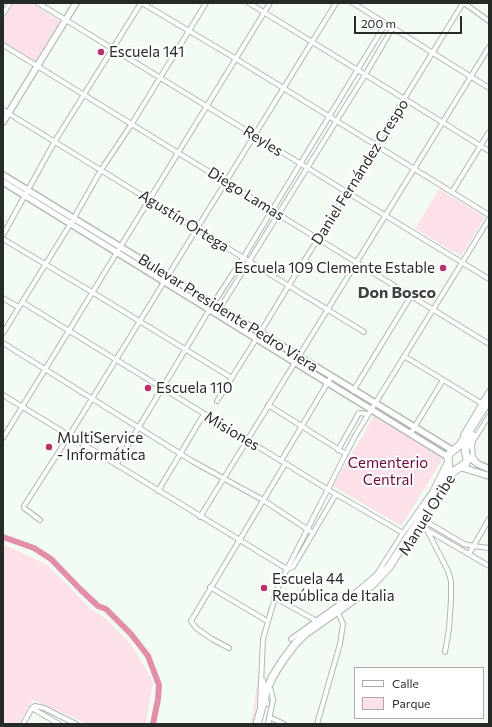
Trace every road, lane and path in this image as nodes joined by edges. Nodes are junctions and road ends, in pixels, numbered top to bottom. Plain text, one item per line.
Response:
1 (10, 3) edge
2 (38, 3) edge
3 (76, 3) edge
4 (142, 3) edge
5 (206, 3) edge
6 (249, 3) edge
7 (270, 3) edge
8 (336, 3) edge
9 (353, 3) edge
10 (464, 3) edge
11 (264, 12) junction
12 (3, 14) edge
13 (65, 20) junction
14 (489, 21) edge
15 (386, 23) junction
16 (393, 27) junction
17 (189, 31) junction
18 (312, 42) junction
19 (3, 45) edge
20 (112, 47) junction
21 (489, 47) edge
22 (433, 53) junction
23 (236, 59) junction
24 (37, 67) junction
25 (358, 71) junction
26 (365, 75) junction
27 (471, 76) junction
28 (160, 77) junction
29 (283, 88) junction
30 (489, 88) edge
31 (83, 96) junction
32 (405, 99) junction
33 (207, 106) junction
34 (6, 112) edge
35 (329, 117) junction
36 (335, 121) junction
37 (3, 122) edge
38 (443, 122) junction
39 (131, 125) junction
40 (489, 132) edge
41 (253, 135) junction
42 (55, 141) junction
43 (480, 145) junction
44 (376, 146) junction
45 (489, 151) edge
46 (179, 153) junction
47 (300, 164) junction
48 (307, 168) junction
49 (414, 169) junction
50 (101, 170) junction
51 (3, 175) edge
52 (225, 181) junction
53 (3, 182) edge
54 (27, 192) junction
55 (347, 192) junction
56 (452, 192) junction
57 (150, 199) junction
58 (272, 211) junction
59 (278, 215) junction
60 (385, 215) junction
61 (489, 215) edge
62 (489, 219) edge
63 (72, 221) junction
64 (196, 229) junction
65 (3, 235) edge
66 (3, 239) edge
67 (318, 239) junction
68 (119, 249) junction
69 (243, 258) junction
70 (249, 261) junction
71 (356, 262) junction
72 (462, 262) junction
73 (46, 264) junction
74 (167, 275) junction
75 (489, 279) edge
76 (163, 281) junction
77 (289, 285) junction
78 (92, 292) junction
79 (411, 296) junction
80 (3, 298) edge
81 (22, 302) junction
82 (213, 304) junction
83 (18, 307) junction
84 (220, 308) junction
85 (327, 309) junction
86 (210, 310) junction
87 (433, 310) junction
88 (139, 321) junction
89 (69, 330) junction
90 (364, 332) dead end
91 (3, 333) edge
92 (259, 336) junction
93 (3, 343) edge
94 (489, 344) edge
95 (186, 350) junction
96 (298, 356) junction
97 (404, 356) junction
98 (115, 360) junction
99 (295, 362) junction
100 (46, 369) junction
101 (232, 378) junction
102 (330, 380) junction
103 (443, 380) junction
104 (162, 389) junction
105 (353, 391) junction
106 (489, 391) edge
107 (3, 395) edge
108 (92, 398) junction
109 (489, 400) edge
110 (217, 401) dead end
111 (481, 402) junction
112 (268, 405) junction
113 (22, 407) junction
114 (489, 408) edge
115 (372, 409) junction
116 (204, 414) junction
117 (489, 416) edge
118 (139, 426) junction
119 (302, 427) junction
120 (414, 427) junction
121 (411, 433) junction
122 (69, 436) junction
123 (3, 438) edge
124 (247, 440) junction
125 (443, 444) junction
126 (338, 450) junction
127 (438, 450) junction
128 (180, 453) junction
129 (346, 454) junction
130 (452, 454) junction
131 (466, 454) junction
132 (281, 461) junction
133 (285, 464) junction
134 (478, 464) junction
135 (116, 465) junction
136 (459, 467) junction
137 (489, 469) edge
138 (489, 476) edge
139 (224, 478) junction
140 (327, 489) junction
141 (158, 490) junction
142 (336, 494) junction
143 (263, 500) junction
144 (321, 502) junction
145 (329, 507) junction
146 (314, 516) junction
147 (200, 517) junction
148 (40, 520) dead end
149 (489, 520) edge
150 (321, 521) junction
151 (422, 523) junction
152 (307, 529) junction
153 (313, 533) junction
154 (403, 533) junction
155 (239, 540) junction
156 (473, 546) junction
157 (489, 548) edge
158 (469, 554) junction
159 (489, 566) edge
160 (287, 569) junction
161 (381, 576) junction
162 (372, 579) junction
163 (210, 587) junction
164 (274, 597) junction
165 (339, 615) junction
166 (315, 620) junction
167 (267, 621) junction
168 (291, 639) dead end
169 (229, 648) dead end
170 (445, 652) dead end
171 (262, 671) junction
172 (273, 676) junction
173 (268, 692) junction
174 (32, 708) junction
175 (260, 714) junction
176 (269, 717) junction
177 (23, 724) edge
178 (59, 724) edge
179 (76, 724) edge
180 (257, 724) edge
181 (262, 724) edge
182 (268, 724) edge
183 (284, 724) edge
184 (317, 724) edge

1 - 12 street
2 - 13 street, Reyles
3 - 13 street
4 - 17 street
4 - 20 street
5 - 17 street
6 - 11 street
7 - 11 street
8 - 18 street
9 - 15 street
10 - 14 street
10 - 22 street, Daniel Fernández Crespo
11 - 18 street
11 - 23 street
13 - 20 street, Reyles
13 - 24 street
15 - 16 street
15 - 25 street
16 - 22 street
16 - 26 street
17 - 23 street
17 - 28 street
18 - 25 street
18 - 29 street
19 - 24 street, Diego Lamas
20 - 28 street, Reyles
20 - 31 street
21 - 27 street
22 - 27 street
22 - 32 street, Daniel Fernández Crespo
23 - 29 street
23 - 33 street
24 - 31 street, Diego Lamas
24 - 34 street
25 - 26 street
25 - 35 street
26 - 32 street
26 - 36 street
27 - 30 street
27 - 38 street
28 - 33 street, Reyles
28 - 39 street
29 - 35 street
29 - 41 street
31 - 39 street, Diego Lamas
31 - 42 street
32 - 38 street
32 - 44 street, Daniel Fernández Crespo
33 - 41 street, Reyles
33 - 46 street
34 - 37 street
34 - 42 street, Agustín Ortega
35 - 36 street
35 - 47 street
36 - 44 street
36 - 48 street
38 - 43 street
38 - 49 street
39 - 46 street, Diego Lamas
39 - 50 street
40 - 43 street
41 - 47 street, Reyles
41 - 52 street
42 - 50 street, Agustín Ortega
42 - 54 street
43 - 45 street
43 - 56 street
44 - 49 street
44 - 55 street, Daniel Fernández Crespo
46 - 52 street, Diego Lamas
46 - 57 street
47 - 48 street, Reyles
47 - 58 street
48 - 55 street, Reyles
48 - 59 street
49 - 56 street
49 - 60 street
50 - 57 street, Agustín Ortega
50 - 63 street
51 - 54 street, Bulevar Presidente Pedro Viera
52 - 58 street, Diego Lamas
52 - 64 street
53 - 54 street, Bulevar Presidente Pedro Viera
54 - 63 street, Bulevar Presidente Pedro Viera
54 - 65 street
55 - 60 street, Reyles
55 - 67 street, Daniel Fernández Crespo
56 - 61 street
57 - 64 street, Agustín Ortega
57 - 68 street
58 - 59 street, Diego Lamas
58 - 69 street
59 - 67 street, Diego Lamas
59 - 70 street
60 - 71 street
60 - 72 street, Reyles
62 - 72 street
63 - 68 street, Bulevar Presidente Pedro Viera
63 - 73 street
64 - 69 street, Agustín Ortega
64 - 74 street
66 - 73 street
67 - 71 street, Diego Lamas
67 - 77 street, Daniel Fernández Crespo
68 - 74 street, Bulevar Presidente Pedro Viera
68 - 76 street, Bulevar Presidente Pedro Viera
68 - 78 street
69 - 70 street, Agustín Ortega
69 - 82 street
70 - 77 street, Agustín Ortega
70 - 84 street
71 - 79 street, Diego Lamas
71 - 85 street
72 - 75 street, Reyles
72 - 87 street
73 - 78 street
73 - 81 street
74 - 76 street
74 - 82 street, Bulevar Presidente Pedro Viera
76 - 86 street, Bulevar Presidente Pedro Viera
76 - 88 street
77 - 85 street, Agustín Ortega
77 - 92 street, Daniel Fernández Crespo
78 - 88 street
78 - 89 street
79 - 87 street, Diego Lamas
79 - 105 street
80 - 83 street
81 - 83 street
81 - 89 street, Misiones
82 - 84 street, Bulevar Presidente Pedro Viera
82 - 86 street
83 - 91 street
84 - 86 street
84 - 92 street, Bulevar Presidente Pedro Viera
85 - 90 street, Agustín Ortega
85 - 96 street
86 - 92 street, Bulevar Presidente Pedro Viera
86 - 95 street
87 - 94 street, Diego Lamas
87 - 97 street
88 - 95 street
88 - 98 street
89 - 98 street, Misiones
89 - 100 street
92 - 96 street, Bulevar Presidente Pedro Viera
92 - 99 street, Bulevar Presidente Pedro Viera
92 - 101 street, Daniel Fernández Crespo
93 - 100 street
95 - 101 street
95 - 104 street
96 - 99 street
96 - 102 street, Bulevar Presidente Pedro Viera
97 - 103 street
97 - 115 street
98 - 104 street, Misiones
98 - 108 street
99 - 102 street, Bulevar Presidente Pedro Viera
99 - 112 street
100 - 108 street
100 - 113 street
101 - 110 street, Daniel Fernández Crespo
102 - 105 street, Bulevar Presidente Pedro Viera
102 - 115 street, Bulevar Presidente Pedro Viera
102 - 119 street
103 - 111 street
103 - 120 street
104 - 116 street, Misiones
104 - 118 street
105 - 115 street, Bulevar Presidente Pedro Viera
106 - 111 street, Manuel Oribe
107 - 113 street
108 - 118 street
108 - 122 street
109 - 130 highway, Manuel Oribe
111 - 130 street, Manuel Oribe
112 - 119 street
112 - 124 street
113 - 122 street
113 - 123 street
114 - 131 highway, Manuel Oribe
115 - 120 street, Bulevar Presidente Pedro Viera
115 - 121 street, Bulevar Presidente Pedro Viera
115 - 126 street
115 - 129 street
116 - 124 street, Misiones
116 - 128 street
117 - 134 street
118 - 128 street
118 - 135 street
119 - 126 street
119 - 132 street
120 - 121 street
120 - 125 street, Bulevar Presidente Pedro Viera
121 - 127 street, Bulevar Presidente Pedro Viera
122 - 135 street
122 - 148 street
124 - 132 street, Misiones
124 - 139 street
125 - 127 street
125 - 130 street, Bulevar Presidente Pedro Viera
126 - 129 street
127 - 130 street, Bulevar Presidente Pedro Viera
128 - 139 street
128 - 141 street
129 - 140 street
130 - 131 highway
130 - 136 highway, Manuel Oribe
130 - 151 highway, Manuel Oribe
130 - 154 street, Manuel Oribe
131 - 134 street
131 - 136 highway, Manuel Oribe
132 - 133 street, Misiones
133 - 140 street, Misiones
133 - 143 street
134 - 137 street
135 - 141 street
136 - 138 street
136 - 151 highway, Manuel Oribe
139 - 143 street
139 - 147 street
140 - 142 street, Misiones
140 - 144 street
141 - 147 street
142 - 145 street
142 - 154 street, Misiones
143 - 152 street
143 - 155 street
144 - 145 street
144 - 146 street
145 - 150 street
146 - 150 street
146 - 152 street
147 - 155 street
149 - 156 street
150 - 153 street
151 - 156 street
151 - 158 street
151 - 161 highway, Manuel Oribe
151 - 165 highway, Manuel Oribe
151 - 170 street
152 - 153 street
152 - 160 street
153 - 160 street
154 - 162 street, Manuel Oribe
155 - 160 street
155 - 163 street
156 - 157 street
156 - 158 street
158 - 159 street
160 - 164 street
161 - 162 street
161 - 172 highway, Manuel Oribe
162 - 166 street, Manuel Oribe
163 - 167 street
163 - 169 street
164 - 166 street
164 - 167 street
165 - 173 highway, Manuel Oribe
165 - 184 street
166 - 168 street, Manuel Oribe
167 - 171 street
171 - 172 street
171 - 173 street
171 - 175 street
172 - 173 highway, Manuel Oribe
173 - 175 highway, Manuel Oribe
173 - 176 street
173 - 181 highway, Manuel Oribe
174 - 177 street
174 - 178 street
174 - 179 street
175 - 180 highway, Manuel Oribe
176 - 182 street
176 - 183 street

